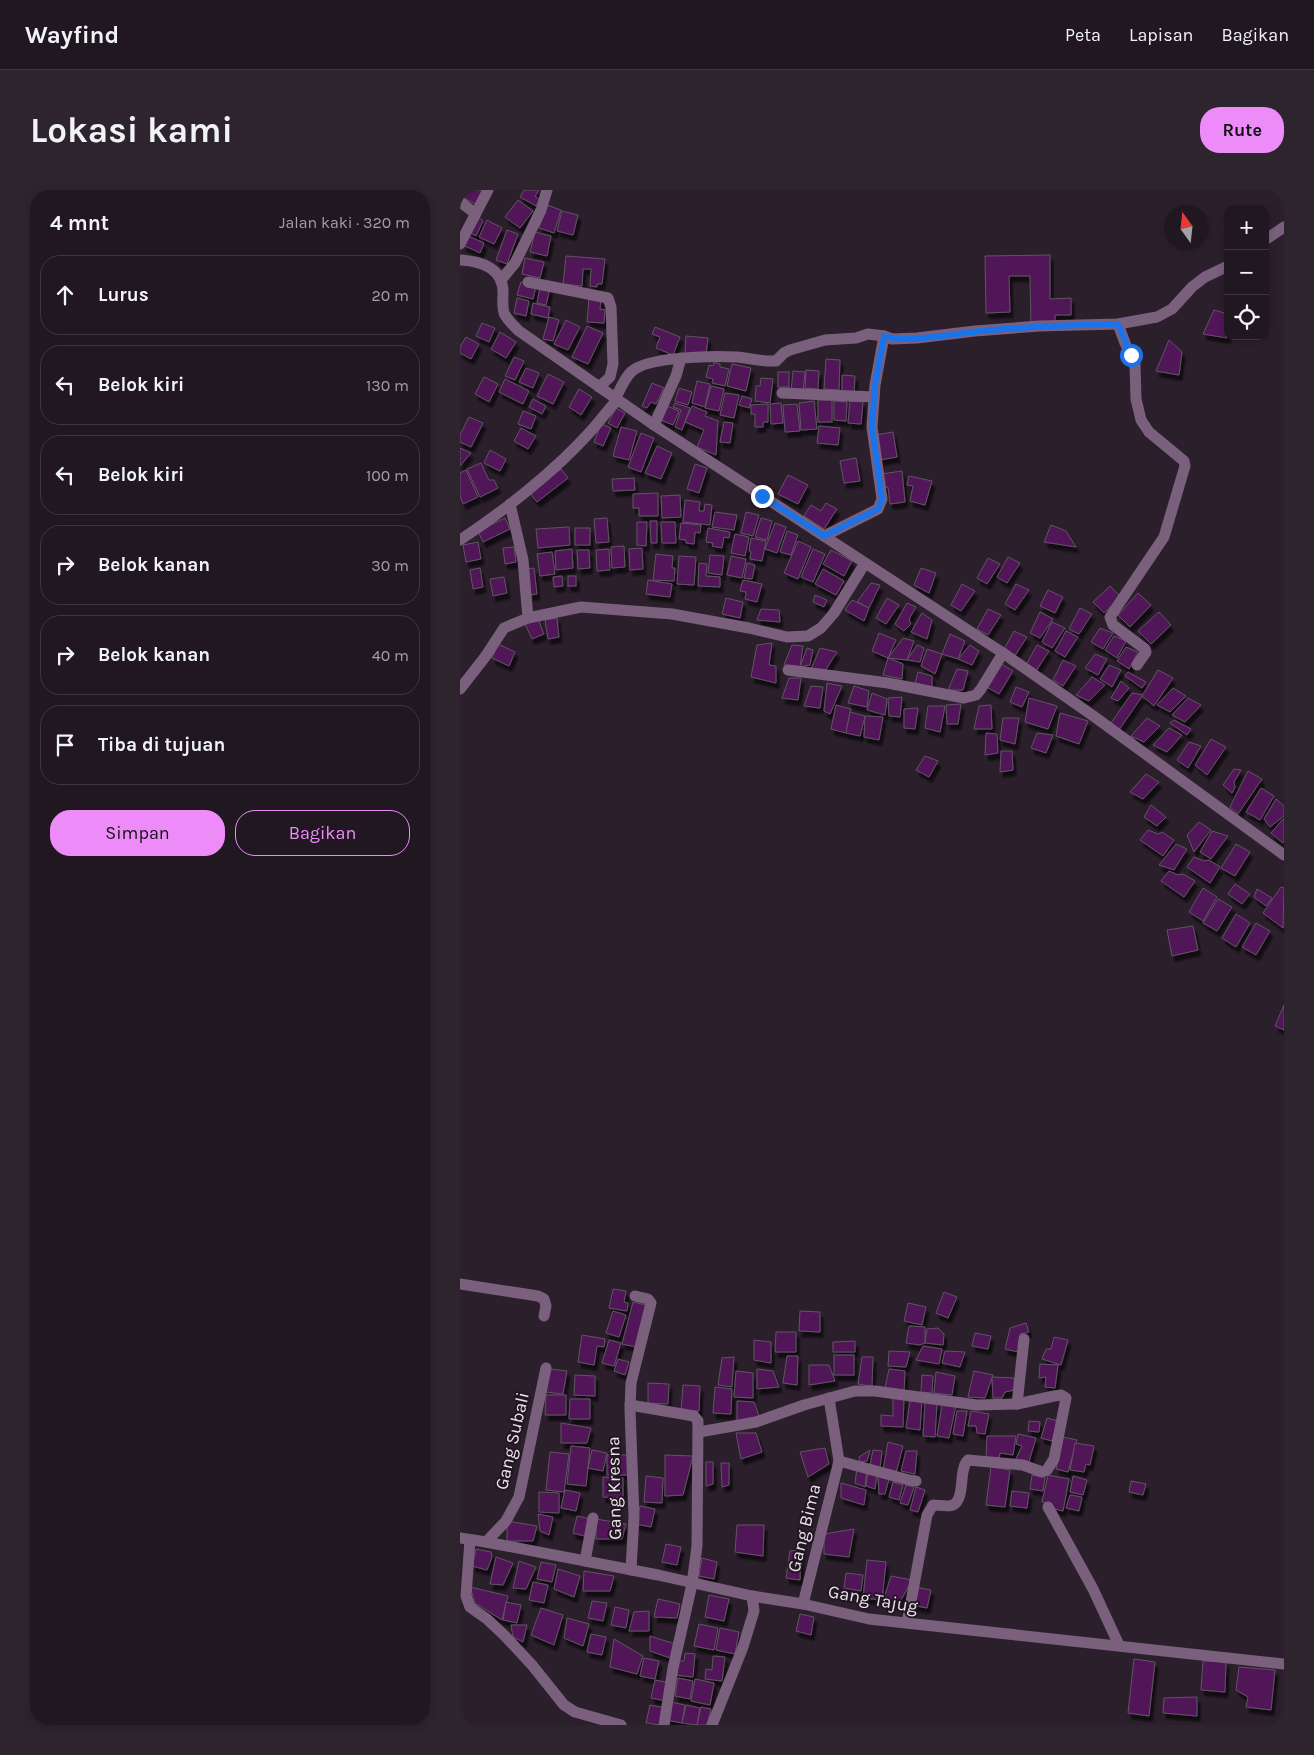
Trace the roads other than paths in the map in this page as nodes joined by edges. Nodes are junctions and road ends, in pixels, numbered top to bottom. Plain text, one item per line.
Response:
1 (488, 190) edge
2 (547, 190) edge
3 (460, 202) edge
4 (475, 213) junction
5 (1284, 227) edge
6 (1269, 237) edge
7 (460, 244) edge
8 (460, 260) edge
9 (1224, 268) edge
10 (501, 280) junction
11 (528, 282) dead end
12 (1118, 324) junction
13 (884, 336) junction
14 (678, 368) junction
15 (600, 387) junction
16 (782, 394) dead end
17 (874, 397) junction
18 (615, 399) junction
19 (654, 425) junction
20 (510, 504) junction
21 (824, 536) junction
22 (460, 540) edge
23 (865, 563) junction
24 (528, 618) junction
25 (1003, 653) junction
26 (1137, 665) dead end
27 (788, 670) dead end
28 (460, 689) edge
29 (1284, 855) edge
30 (460, 1284) edge
31 (635, 1296) dead end
32 (544, 1316) dead end
33 (1024, 1339) dead end
34 (546, 1368) dead end
35 (829, 1398) junction
36 (1017, 1404) junction
37 (630, 1405) junction
38 (699, 1432) junction
39 (839, 1462) junction
40 (916, 1481) dead end
41 (1048, 1507) dead end
42 (593, 1518) dead end
43 (465, 1539) edge
44 (486, 1542) junction
45 (585, 1561) junction
46 (631, 1570) junction
47 (692, 1584) junction
48 (752, 1596) junction
49 (803, 1604) junction
50 (907, 1623) junction
51 (1120, 1645) junction
52 (1284, 1664) edge
53 (621, 1725) edge
54 (664, 1725) edge
55 (712, 1725) edge

1 - 4 street
2 - 10 street
3 - 4 street
4 - 7 street
5 - 6 street
8 - 10 street
9 - 12 street
10 - 15 street
11 - 15 street
12 - 13 street
12 - 26 street
13 - 14 street
13 - 17 street
14 - 18 street
14 - 19 street
15 - 18 street
16 - 17 street
17 - 21 street
18 - 19 street
18 - 20 street
19 - 21 street
20 - 22 street
20 - 24 street
21 - 23 street
23 - 24 street
23 - 25 street
24 - 28 street
25 - 27 street
25 - 29 street
30 - 32 street
31 - 37 street, Gang Kresna
33 - 36 street
34 - 44 street, Gang Subali
35 - 36 street
35 - 38 street
35 - 39 street
36 - 50 street
37 - 38 street
37 - 46 street, Gang Kresna
38 - 47 street
39 - 40 street
39 - 49 street, Gang Bima
41 - 51 street
42 - 45 street
43 - 44 street, Gang Tajug
43 - 53 street
44 - 45 street, Gang Tajug
45 - 46 street, Gang Tajug
46 - 47 street, Gang Tajug
47 - 48 street, Gang Tajug
47 - 54 street
48 - 49 street, Gang Tajug
48 - 55 street
49 - 50 street, Gang Tajug
50 - 51 street, Gang Tajug
51 - 52 street, Gang Tajug

